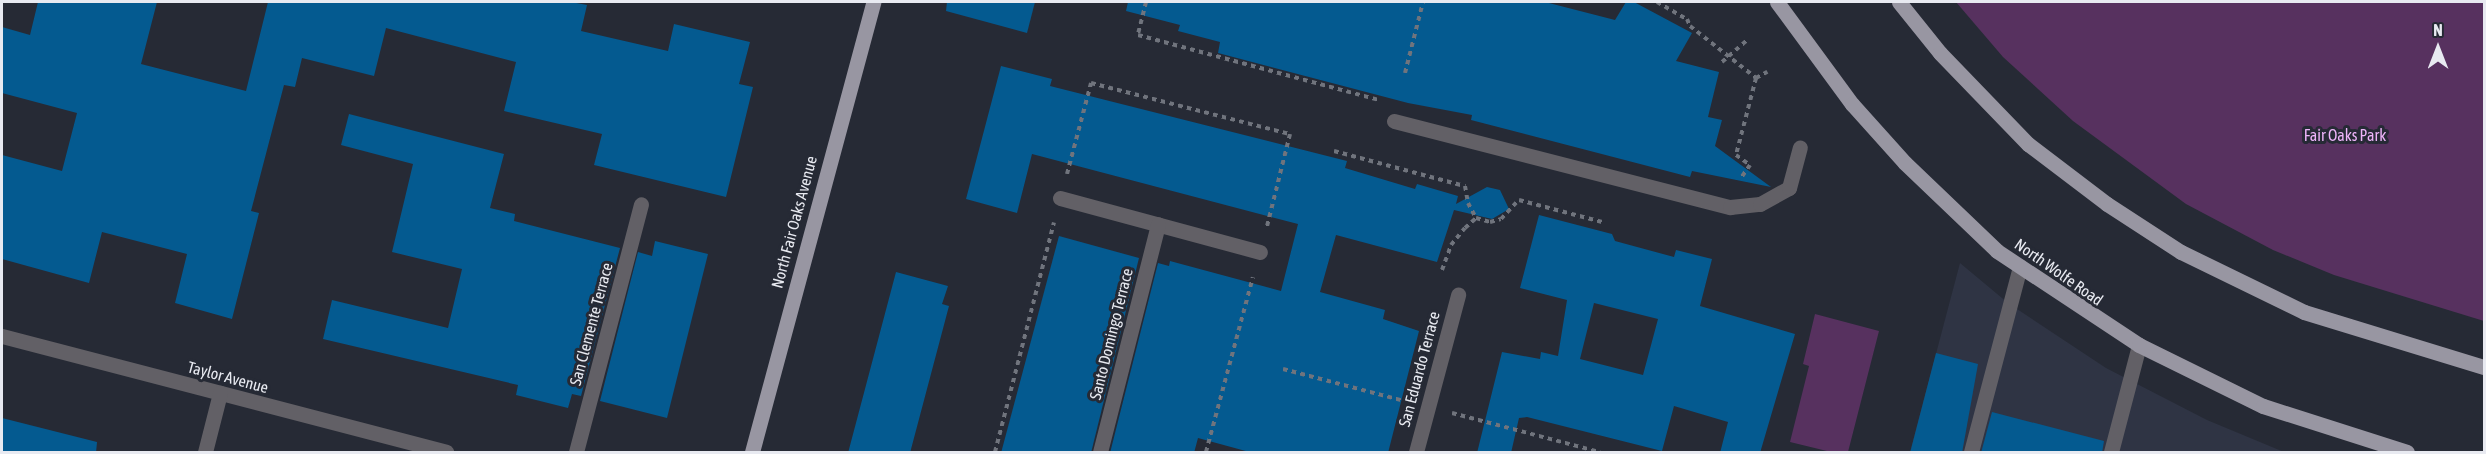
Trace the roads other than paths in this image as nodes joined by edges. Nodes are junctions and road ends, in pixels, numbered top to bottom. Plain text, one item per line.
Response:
1 (869, 2) edge
2 (1777, 2) edge
3 (1899, 2) edge
4 (1394, 122) dead end
5 (1800, 147) dead end
6 (1060, 198) dead end
7 (641, 204) dead end
8 (1158, 224) junction
9 (1260, 252) dead end
10 (2020, 266) junction
11 (1458, 295) dead end
12 (2, 336) edge
13 (2139, 345) junction
14 (2484, 368) edge
15 (220, 393) junction
16 (205, 453) edge
17 (446, 453) edge
18 (576, 453) edge
19 (752, 453) edge
20 (1100, 453) edge
21 (1416, 453) edge
22 (1971, 453) edge
23 (2111, 453) edge
24 (2406, 453) edge

1 - 19 main road, North Fair Oaks Avenue
2 - 10 main road, North Wolfe Road
3 - 14 main road
4 - 5 street
6 - 8 street
7 - 18 street, San Clemente Terrace
8 - 9 street
8 - 20 street, Santo Domingo Terrace
10 - 13 main road, North Wolfe Road
10 - 22 street
11 - 21 street, San Eduardo Terrace
12 - 15 street, Taylor Avenue
13 - 23 street
13 - 24 main road, North Wolfe Road
15 - 16 street
15 - 17 street, Taylor Avenue

